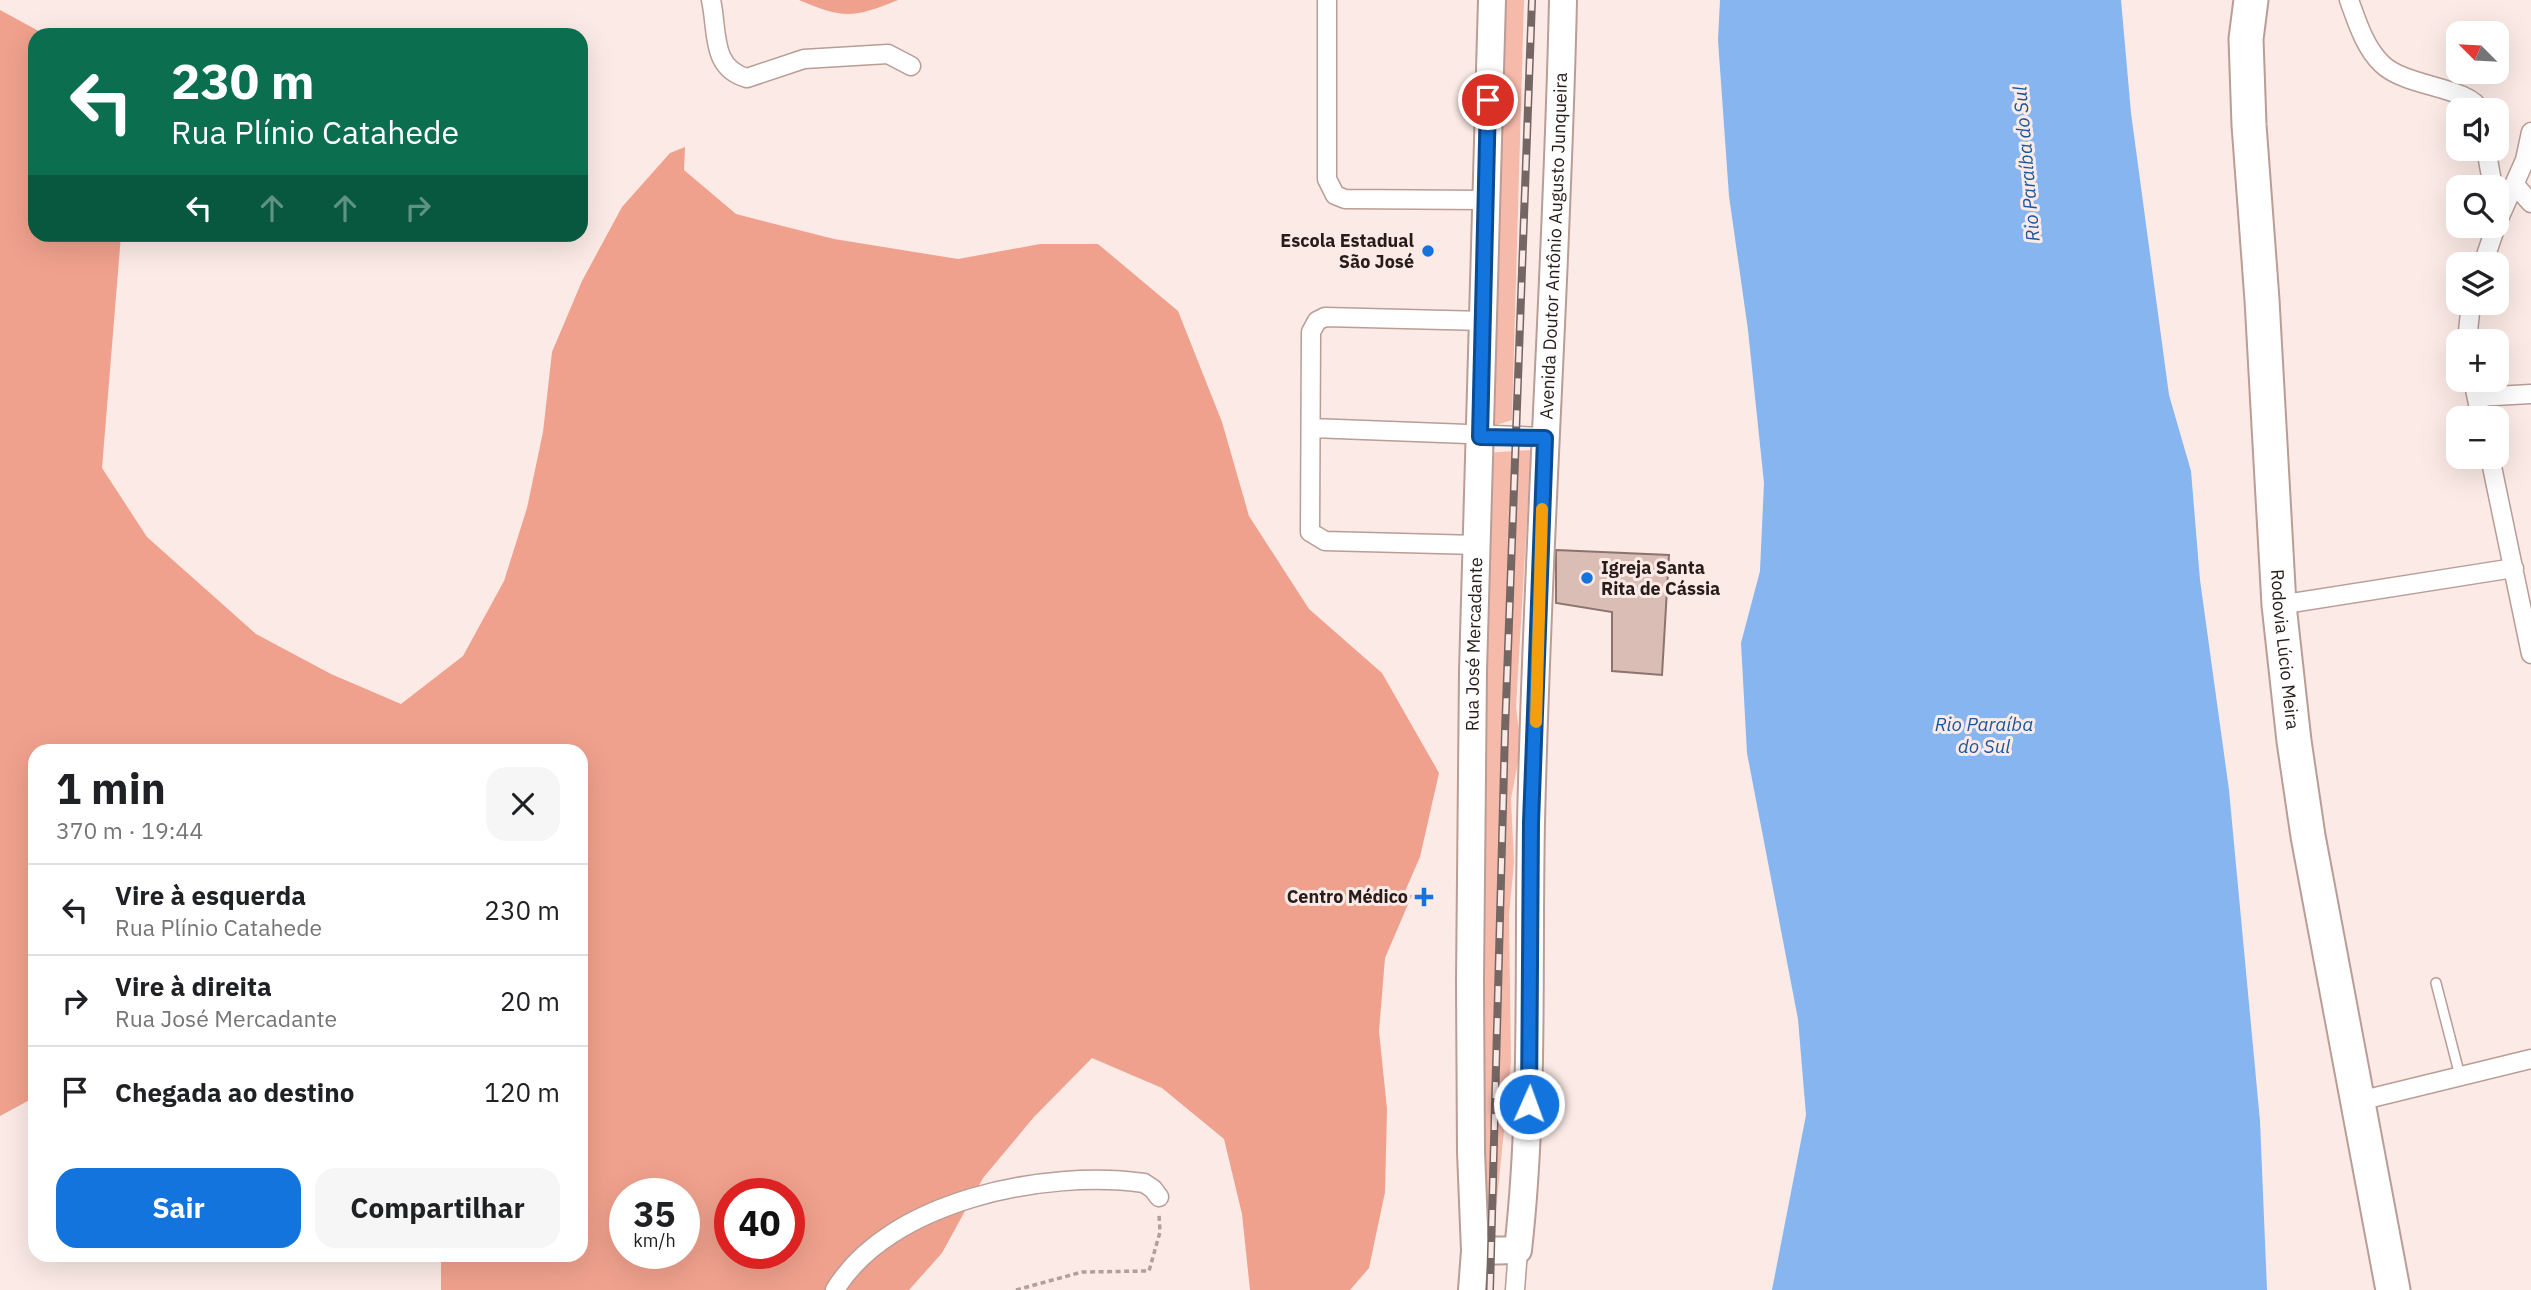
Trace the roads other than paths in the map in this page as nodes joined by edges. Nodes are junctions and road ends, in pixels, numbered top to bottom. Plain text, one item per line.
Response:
1 (711, 0) edge
2 (1327, 0) edge
3 (1492, 0) edge
4 (1563, 0) edge
5 (2251, 0) edge
6 (2349, 0) edge
7 (911, 66) dead end
8 (2468, 98) edge
9 (2531, 132) edge
10 (2515, 185) junction
11 (2509, 192) edge
12 (1485, 200) junction
13 (2531, 203) edge
14 (1484, 321) junction
15 (2509, 392) edge
16 (2531, 394) edge
17 (1312, 428) junction
18 (1480, 437) junction
19 (1545, 438) junction
20 (2493, 469) edge
21 (1477, 545) junction
22 (2514, 568) junction
23 (2279, 605) junction
24 (2531, 654) edge
25 (2436, 983) dead end
26 (2531, 1059) edge
27 (2460, 1076) junction
28 (2359, 1101) junction
29 (1159, 1198) road end
30 (1518, 1250) junction
31 (1475, 1251) junction
32 (835, 1290) edge
33 (1472, 1290) edge
34 (1515, 1290) edge
35 (2393, 1290) edge

1 - 7 street
2 - 12 street
3 - 12 street, Rua José Mercadante
4 - 19 street, Avenida Doutor Antônio Augusto Junqueira
5 - 23 highway, Rodovia Lúcio Meira
6 - 8 street
9 - 10 street
10 - 11 street
10 - 13 street
12 - 14 street, Rua José Mercadante
14 - 17 street
14 - 18 street, Rua José Mercadante
15 - 16 street
17 - 18 street
17 - 21 street
18 - 19 street
18 - 21 street, Rua José Mercadante
19 - 30 street, Avenida Doutor Antônio Augusto Junqueira
20 - 22 street
21 - 31 street, Rua José Mercadante
22 - 23 street
22 - 24 street
23 - 28 highway, Rodovia Lúcio Meira
25 - 27 lane
26 - 27 street
27 - 28 street
28 - 35 highway, Rodovia Lúcio Meira
29 - 32 street
30 - 31 street
30 - 34 street, Avenida Doutor Antônio Augusto Junqueira
31 - 33 street, Rua José Mercadante

